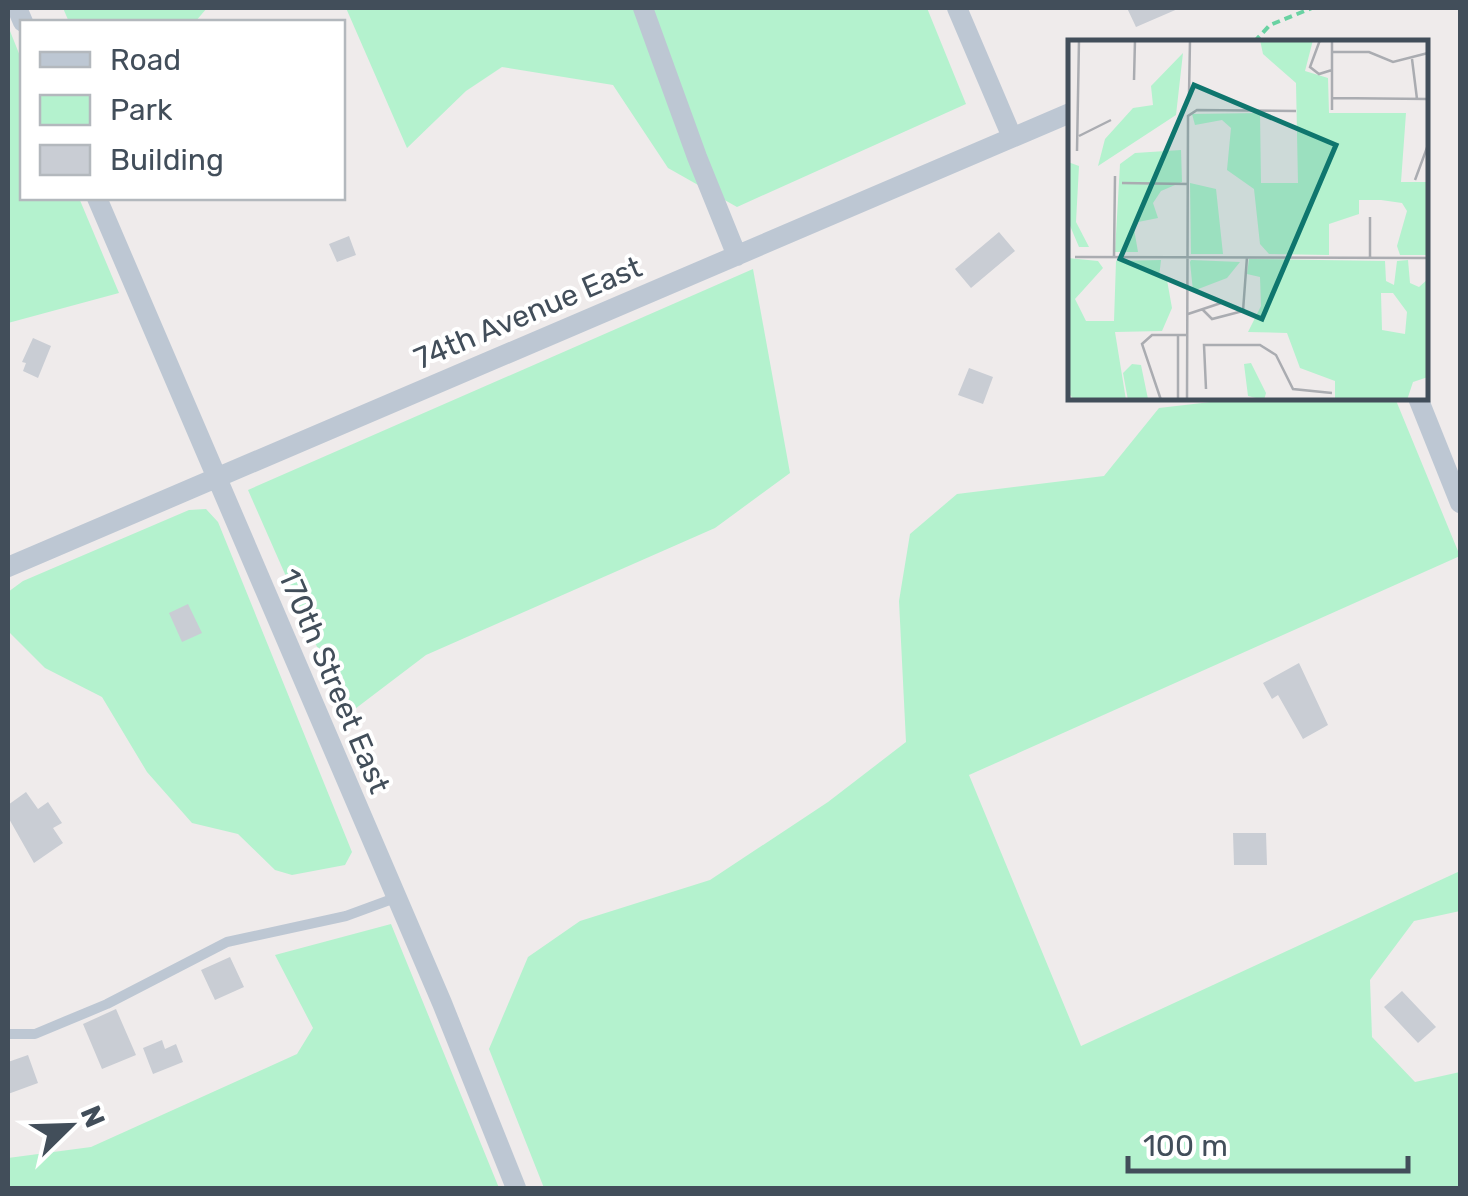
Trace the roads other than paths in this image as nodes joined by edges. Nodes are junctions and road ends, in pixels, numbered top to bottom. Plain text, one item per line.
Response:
1 (643, 8) edge
2 (957, 8) edge
3 (1068, 114) edge
4 (1012, 137) junction
5 (97, 200) edge
6 (737, 256) junction
7 (1419, 400) edge
8 (214, 478) junction
9 (1460, 503) edge
10 (8, 567) edge
11 (395, 898) junction
12 (8, 1034) edge
13 (516, 1188) edge

1 - 6 street
2 - 4 street
3 - 4 street, 74th Avenue East
4 - 6 street, 74th Avenue East
5 - 8 street, 170th Street East
6 - 8 street, 74th Avenue East
7 - 9 street
8 - 10 street, 74th Avenue East
8 - 11 street, 170th Street East
11 - 12 lane
11 - 13 street, 170th Street East

